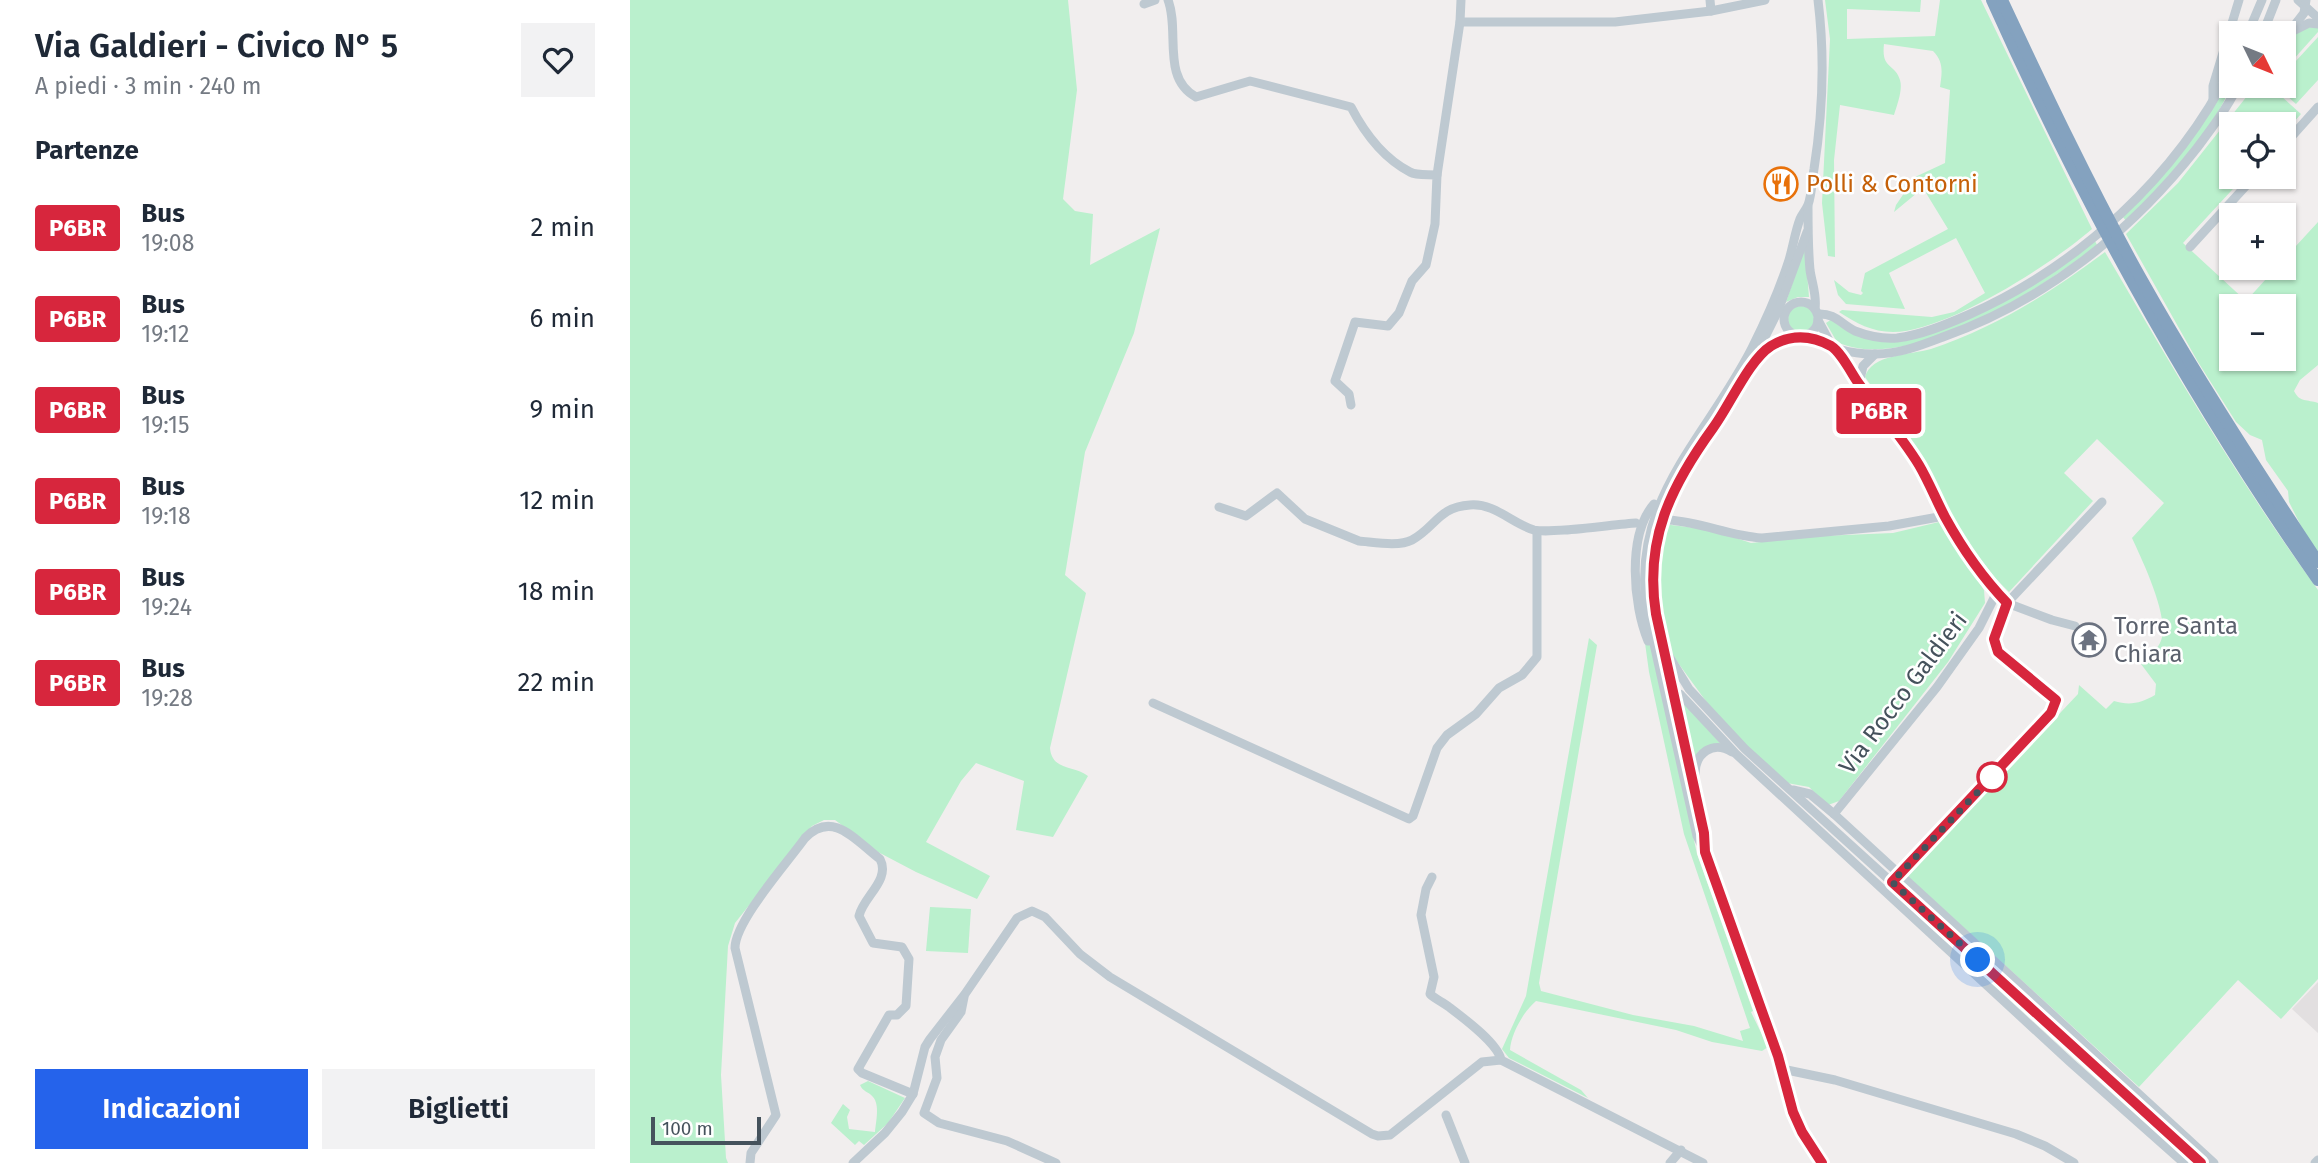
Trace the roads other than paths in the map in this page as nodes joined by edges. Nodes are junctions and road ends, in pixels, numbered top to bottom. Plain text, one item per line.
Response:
1 (1155, 0) edge
2 (1168, 0) edge
3 (1461, 0) edge
4 (1710, 0) edge
5 (1765, 0) edge
6 (1818, 0) edge
7 (1992, 0) edge
8 (2002, 0) edge
9 (2239, 0) edge
10 (2262, 0) edge
11 (2276, 0) edge
12 (2303, 2) edge
13 (1144, 4) dead end
14 (1711, 11) junction
15 (2318, 18) edge
16 (2253, 21) edge
17 (2268, 21) edge
18 (1460, 22) junction
19 (2296, 24) edge
20 (2318, 24) edge
21 (2296, 28) edge
22 (2219, 89) edge
23 (2232, 98) edge
24 (2213, 100) junction
25 (2318, 107) edge
26 (2296, 132) edge
27 (1437, 175) junction
28 (2243, 189) edge
29 (1808, 206) junction
30 (1807, 232) junction
31 (2190, 247) dead end
32 (1816, 296) junction
33 (1778, 311) junction
34 (1817, 314) junction
35 (1835, 316) junction
36 (1801, 336) junction
37 (1762, 342) dead end
38 (1833, 348) junction
39 (1875, 354) junction
40 (1859, 384) junction
41 (1351, 405) dead end
42 (1661, 498) junction
43 (2102, 502) dead end
44 (1219, 507) dead end
45 (1944, 516) junction
46 (1668, 520) dead end
47 (1636, 523) dead end
48 (1537, 531) junction
49 (2318, 562) edge
50 (2318, 580) edge
51 (1997, 592) junction
52 (2007, 603) junction
53 (2075, 626) dead end
54 (1648, 640) dead end
55 (1664, 648) junction
56 (1680, 694) dead end
57 (1153, 703) dead end
58 (1736, 754) junction
59 (1692, 781) junction
60 (1790, 790) junction
61 (1834, 814) junction
62 (1705, 852) junction
63 (1432, 877) dead end
64 (1896, 878) junction
65 (1885, 890) junction
66 (965, 994) junction
67 (1501, 1060) junction
68 (1782, 1069) junction
69 (913, 1094) junction
70 (1446, 1115) dead end
71 (1681, 1150) junction
72 (750, 1163) edge
73 (853, 1163) edge
74 (1056, 1163) edge
75 (1465, 1163) edge
76 (1670, 1163) edge
77 (1703, 1163) edge
78 (1822, 1163) edge
79 (2074, 1163) edge
80 (2184, 1163) edge
81 (2201, 1163) edge
82 (2214, 1163) edge

1 - 13 street
2 - 27 street
3 - 18 street
4 - 14 street
5 - 14 street
6 - 29 street
7 - 50 highway
8 - 49 highway
9 - 24 street
10 - 16 street
11 - 17 street
12 - 15 street
12 - 19 street
14 - 18 street
18 - 27 street
20 - 21 street
22 - 24 street
23 - 39 street
24 - 35 street
25 - 26 street
27 - 41 street
28 - 31 street
29 - 30 street
29 - 33 street
30 - 32 street
30 - 33 street
32 - 34 street
32 - 35 street
33 - 34 street
33 - 36 street
33 - 37 street
33 - 42 street
34 - 35 street
34 - 36 street
34 - 38 street
36 - 38 street
36 - 55 street
38 - 39 street
38 - 40 street
39 - 40 street
40 - 45 street
42 - 54 street
42 - 62 street
43 - 52 street
44 - 48 street
45 - 46 street
45 - 51 street
47 - 48 street
48 - 57 street
51 - 52 street
51 - 61 street, Via Rocco Galdieri
52 - 53 street
52 - 64 street, Via Rocco Galdieri
55 - 59 street
55 - 60 street
56 - 58 street
58 - 59 street
58 - 65 street
59 - 62 street
60 - 61 street
60 - 64 street
61 - 64 street
62 - 68 street
63 - 67 street
64 - 65 street, Via Rocco Galdieri
64 - 81 street
64 - 82 street
65 - 80 street
66 - 67 street
66 - 69 street
66 - 74 street
67 - 71 street
68 - 78 street
68 - 79 street
69 - 72 street
69 - 73 street
70 - 75 street
71 - 76 street
71 - 77 street

